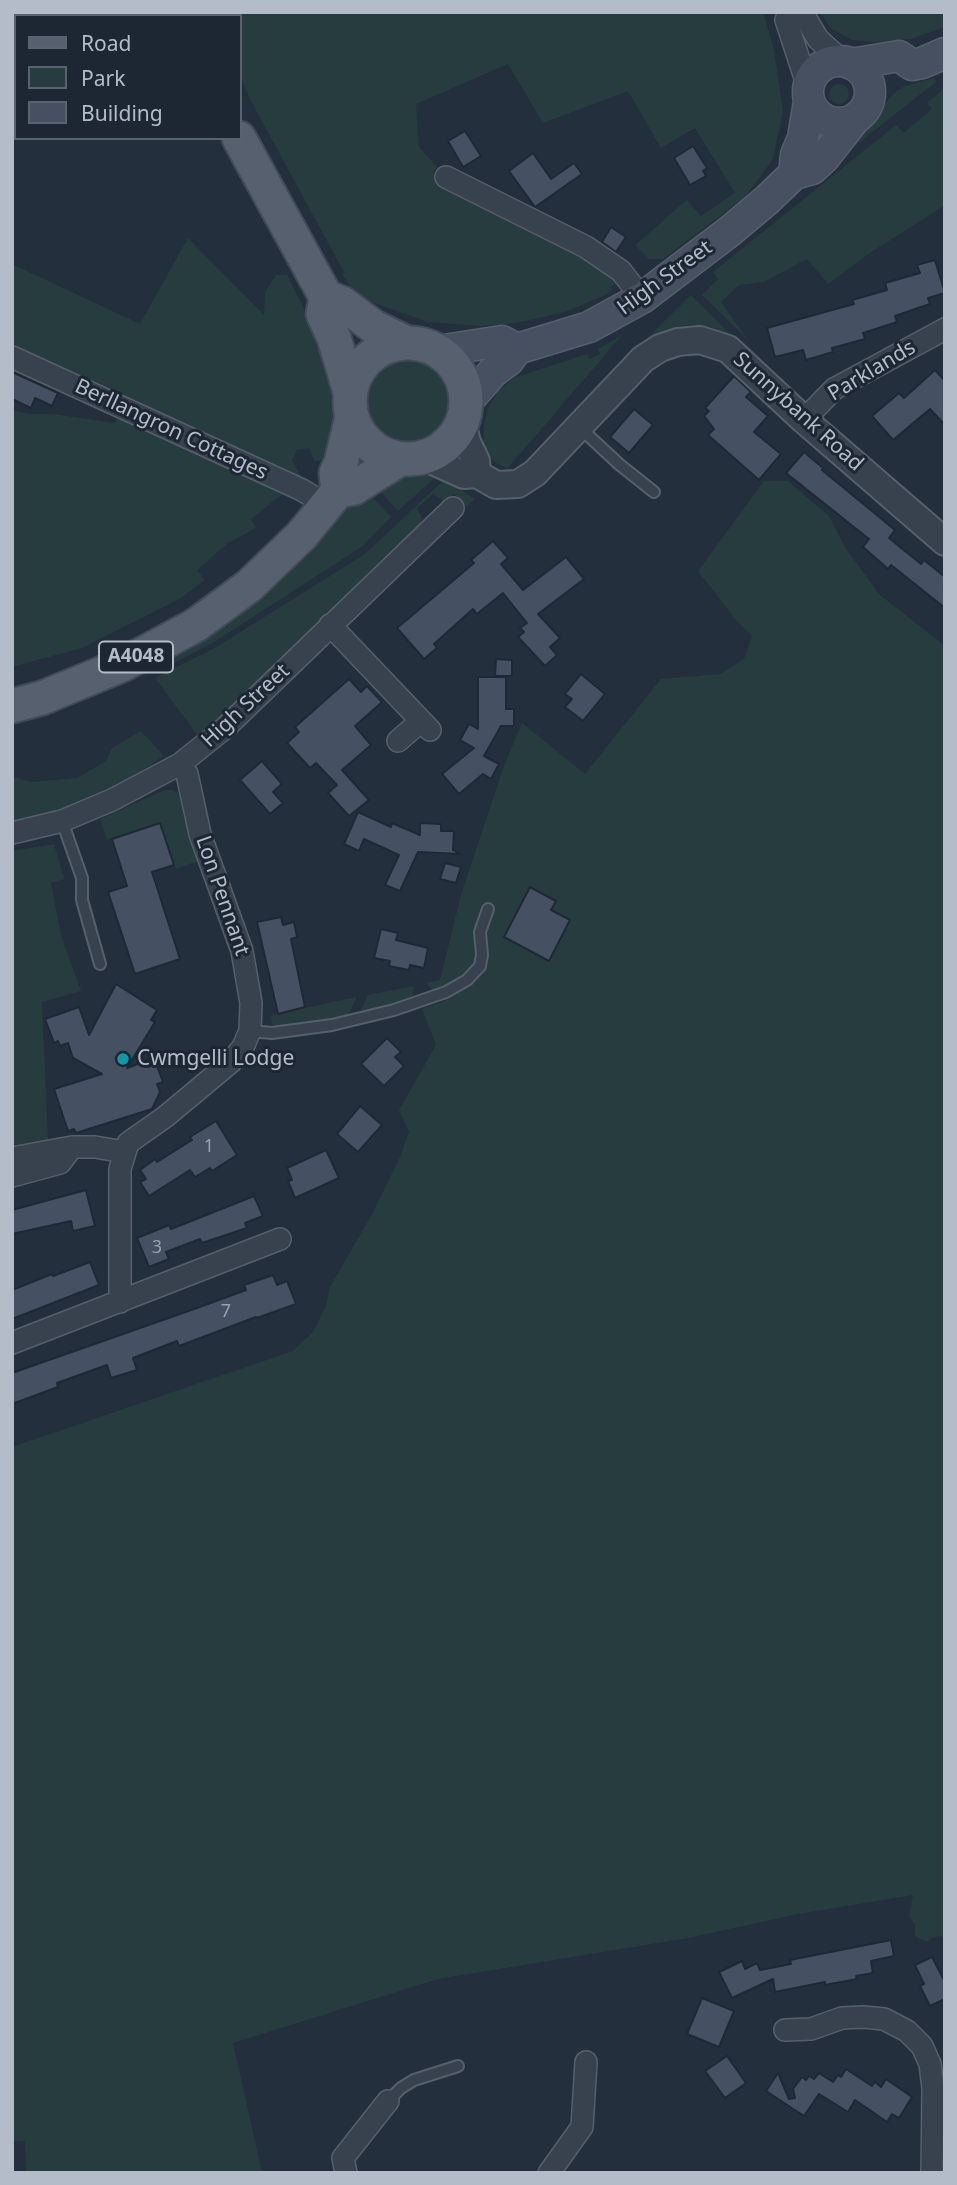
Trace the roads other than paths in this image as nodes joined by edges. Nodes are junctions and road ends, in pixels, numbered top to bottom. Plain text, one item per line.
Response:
1 (789, 12) edge
2 (802, 12) edge
3 (945, 53) edge
4 (847, 63) junction
5 (912, 65) junction
6 (809, 94) junction
7 (861, 109) junction
8 (240, 140) edge
9 (794, 174) junction
10 (446, 177) dead end
11 (323, 291) junction
12 (642, 298) junction
13 (945, 329) edge
14 (422, 347) junction
15 (517, 349) junction
16 (12, 357) edge
17 (351, 404) junction
18 (464, 413) junction
19 (804, 420) junction
20 (579, 427) junction
21 (412, 458) junction
22 (477, 474) junction
23 (654, 492) dead end
24 (333, 498) junction
25 (441, 510) dead end
26 (945, 542) edge
27 (330, 625) junction
28 (12, 706) edge
29 (398, 741) dead end
30 (180, 764) junction
31 (62, 821) junction
32 (12, 833) edge
33 (488, 909) dead end
34 (100, 964) dead end
35 (250, 1031) junction
36 (72, 1147) junction
37 (124, 1152) junction
38 (12, 1158) edge
39 (12, 1176) edge
40 (280, 1239) dead end
41 (120, 1302) junction
42 (12, 1343) edge
43 (785, 2030) dead end
44 (586, 2062) dead end
45 (458, 2066) dead end
46 (388, 2101) joint
47 (346, 2173) edge
48 (549, 2173) edge
49 (932, 2173) edge

1 - 6 street
2 - 4 street
3 - 5 main road, High Street
4 - 5 main road, High Street
4 - 6 main road
4 - 7 main road
5 - 7 main road, High Street
6 - 7 main road
6 - 9 main road
7 - 9 main road, High Street
8 - 11 main road
9 - 12 main road, High Street
10 - 12 street
11 - 14 main road
11 - 17 main road
12 - 15 main road, High Street
13 - 19 street, Parklands
14 - 15 main road, High Street
14 - 17 main road
14 - 18 main road
15 - 18 main road, High Street
16 - 24 street, Berllangron Cottages
17 - 21 main road
17 - 24 main road
18 - 21 main road
18 - 22 street
19 - 20 street, Sunnybank Road
19 - 26 street, Sunnybank Road
20 - 22 street, Sunnybank Road
20 - 23 lane
21 - 22 street, Sunnybank Road
21 - 24 main road, A4048
24 - 28 main road, A4048
25 - 27 street, High Street
27 - 29 street
27 - 30 street, High Street
30 - 31 street, High Street
30 - 35 street, Lon Pennant
31 - 32 street, High Street
31 - 34 lane
33 - 35 lane
35 - 37 street
36 - 37 street
36 - 38 street
36 - 39 street
37 - 41 street
40 - 41 street
41 - 42 street
43 - 49 street
44 - 48 street
45 - 46 lane
46 - 47 street

